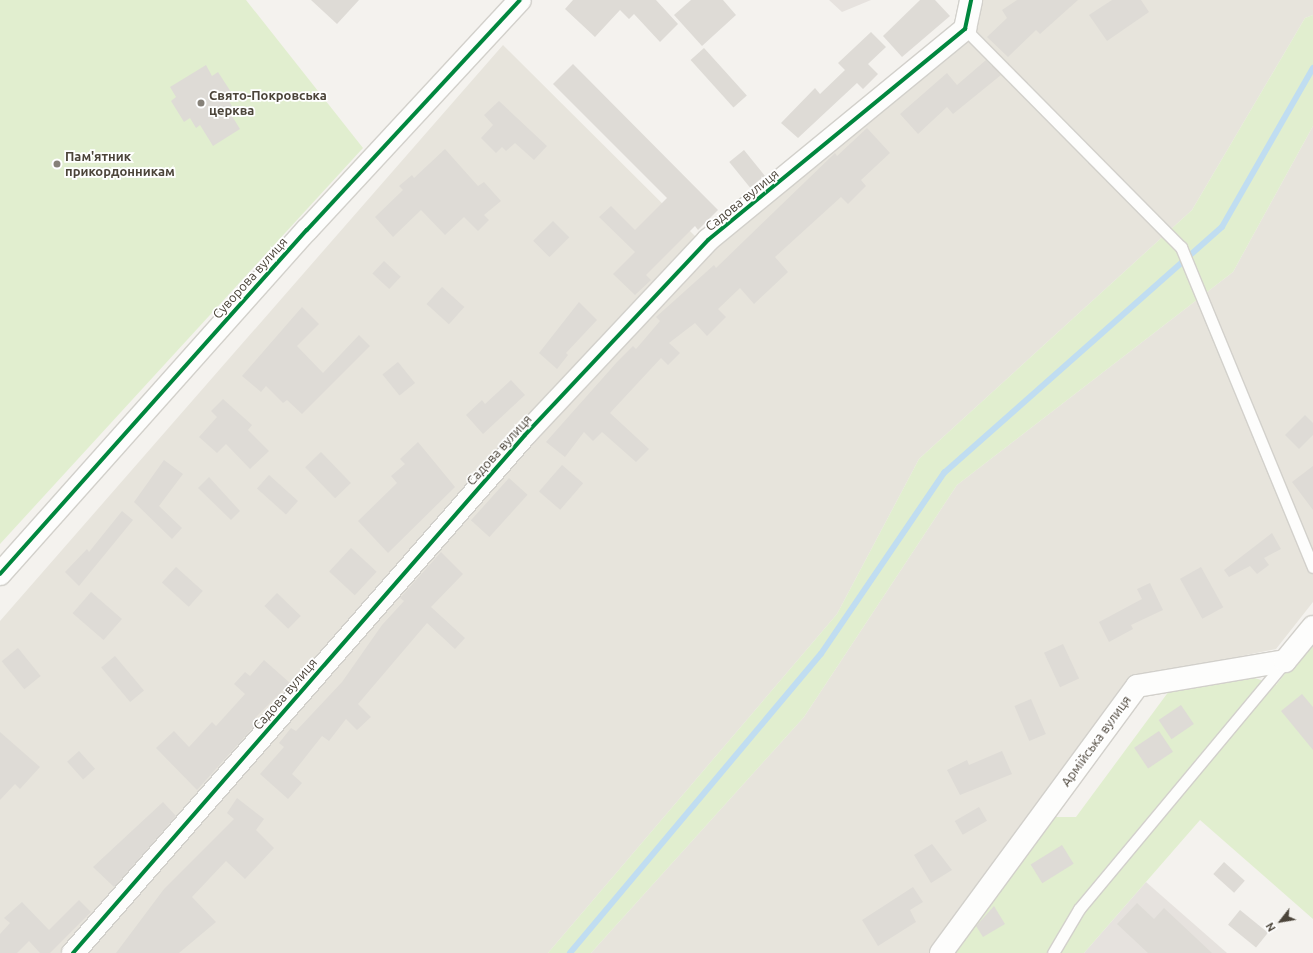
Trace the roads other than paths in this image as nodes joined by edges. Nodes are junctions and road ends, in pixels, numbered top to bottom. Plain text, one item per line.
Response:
1 (520, 0) edge
2 (971, 0) edge
3 (965, 29) junction
4 (1313, 567) edge
5 (0, 574) edge
6 (1313, 627) edge
7 (1285, 662) junction
8 (73, 953) edge
9 (941, 953) edge
10 (1053, 953) edge

1 - 5 street, Суворова вулиця
2 - 3 street
3 - 4 lane
3 - 8 street, Садова вулиця
6 - 7 street
7 - 9 street, Армійська вулиця
7 - 10 lane

